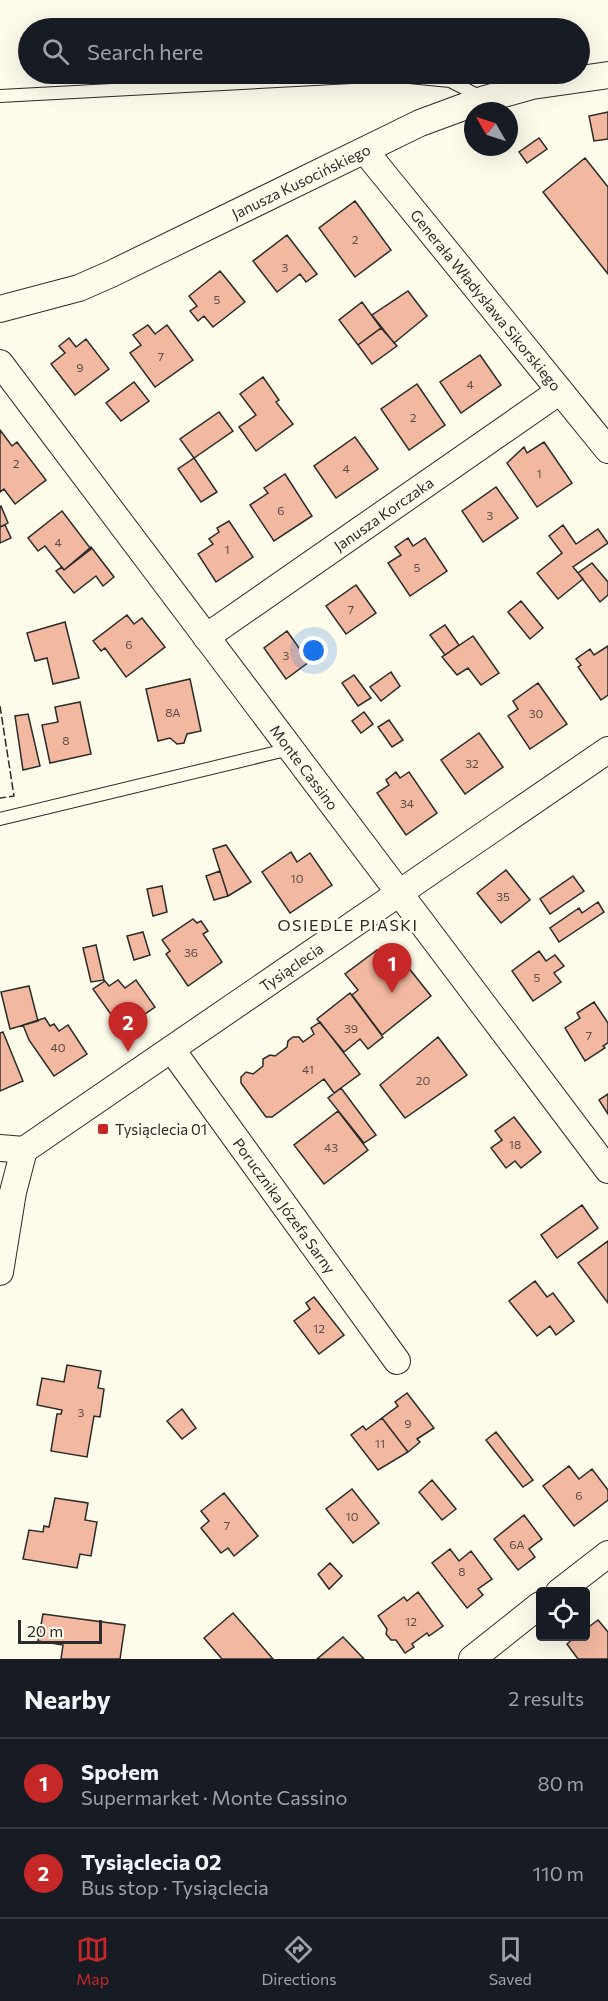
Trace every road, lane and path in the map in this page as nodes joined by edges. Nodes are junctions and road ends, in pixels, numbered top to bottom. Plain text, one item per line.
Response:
1 (608, 75) edge
2 (590, 78) edge
3 (222, 84) edge
4 (456, 84) edge
5 (546, 84) edge
6 (0, 96) edge
7 (485, 99) junction
8 (365, 151) junction
9 (0, 309) edge
10 (0, 363) edge
11 (560, 391) junction
12 (608, 450) edge
13 (206, 637) junction
14 (290, 748) junction
15 (608, 750) edge
16 (0, 819) edge
17 (399, 894) junction
18 (172, 1050) junction
19 (12, 1149) edge
20 (608, 1170) edge
21 (0, 1272) edge
22 (398, 1361) dead end
23 (608, 1554) edge
24 (565, 1587) edge
25 (536, 1608) edge
26 (472, 1659) edge

1 - 2 street, Janusza Kusocińskiego
3 - 6 lane
4 - 7 lane
5 - 7 street, Janusza Kusocińskiego
7 - 8 street, Janusza Kusocińskiego
8 - 9 street, Janusza Kusocińskiego
8 - 11 street, Generała Władysława Sikorskiego
10 - 13 street, Monte Cassino
11 - 12 street, Generała Władysława Sikorskiego
11 - 13 street, Janusza Korczaka
13 - 14 street, Monte Cassino
14 - 16 lane
14 - 17 street, Monte Cassino
15 - 17 street, Tysiąclecia
17 - 18 street, Tysiąclecia
17 - 20 street, Monte Cassino
18 - 19 street, Tysiąclecia
18 - 22 street, Porucznika Józefa Sarny
19 - 21 street
23 - 24 street
25 - 26 street

